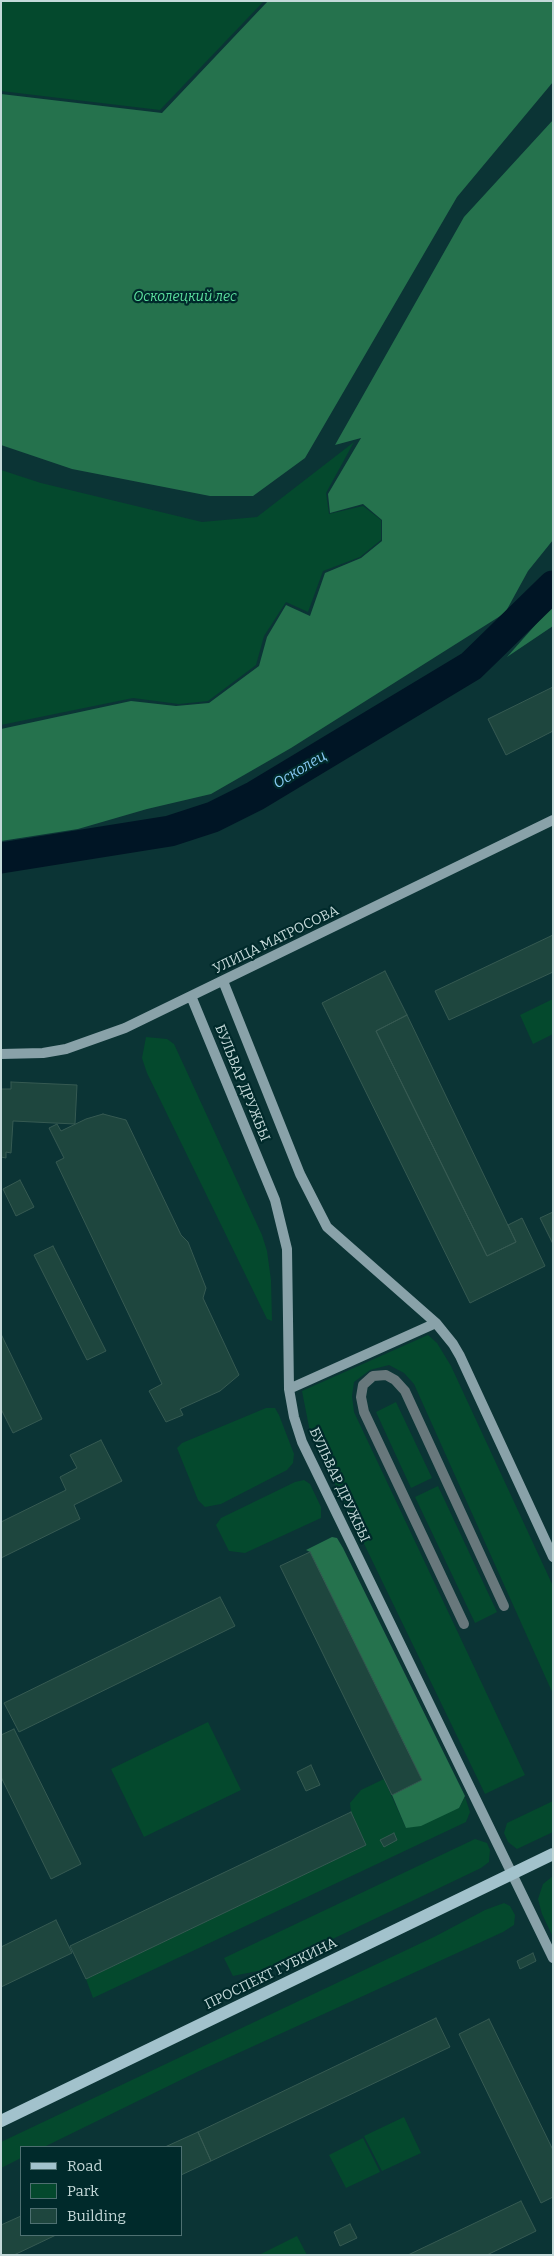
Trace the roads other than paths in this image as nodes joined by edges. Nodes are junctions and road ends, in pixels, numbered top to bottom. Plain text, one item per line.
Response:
1 (553, 820) edge
2 (223, 981) junction
3 (191, 996) junction
4 (1, 1054) edge
5 (436, 1323) junction
6 (289, 1388) junction
7 (553, 1557) edge
8 (504, 1606) dead end
9 (464, 1624) dead end
10 (553, 1854) edge
11 (511, 1875) junction
12 (553, 1958) edge
13 (1, 2121) edge

1 - 2 main road, УЛИЦА МАТРОСОВА
2 - 3 main road, УЛИЦА МАТРОСОВА
2 - 5 main road, БУЛЬВАР ДРУЖБЫ
3 - 4 main road, УЛИЦА МАТРОСОВА
3 - 6 main road, БУЛЬВАР ДРУЖБЫ
5 - 6 main road
5 - 7 main road, БУЛЬВАР ДРУЖБЫ
6 - 11 main road, БУЛЬВАР ДРУЖБЫ
8 - 9 street
10 - 11 main road, ПРОСПЕКТ ГУБКИНА
11 - 12 main road, БУЛЬВАР ДРУЖБЫ
11 - 13 main road, ПРОСПЕКТ ГУБКИНА

